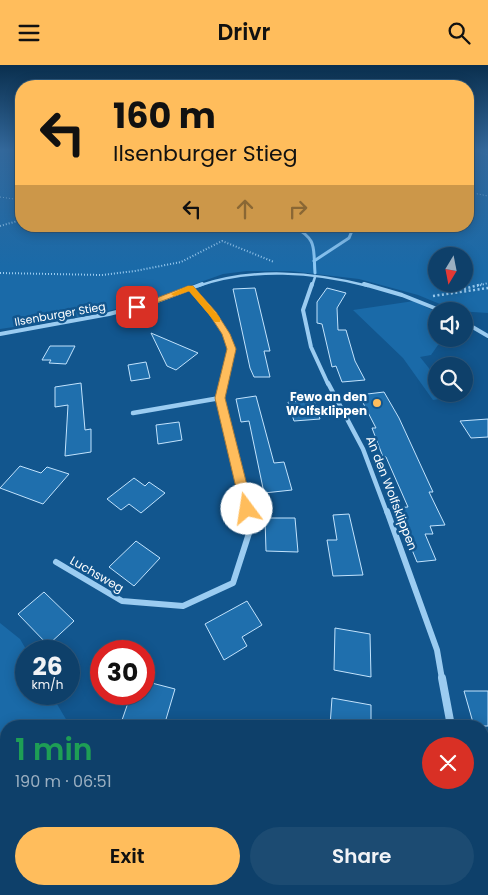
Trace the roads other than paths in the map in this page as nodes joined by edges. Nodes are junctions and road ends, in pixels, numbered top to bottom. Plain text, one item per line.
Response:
1 (315, 277) junction
2 (190, 288) junction
3 (428, 305) edge
4 (473, 327) edge
5 (0, 334) edge
6 (488, 336) edge
7 (220, 398) junction
8 (133, 413) dead end
9 (56, 562) dead end
10 (450, 720) edge

1 - 2 street, Ilsenburger Stieg
1 - 3 street, Ilsenburger Stieg
1 - 10 street, An den Wolfsklippen
2 - 5 street, Ilsenburger Stieg
2 - 7 street, Luchsweg
4 - 6 street
7 - 8 street
7 - 9 street, Luchsweg

